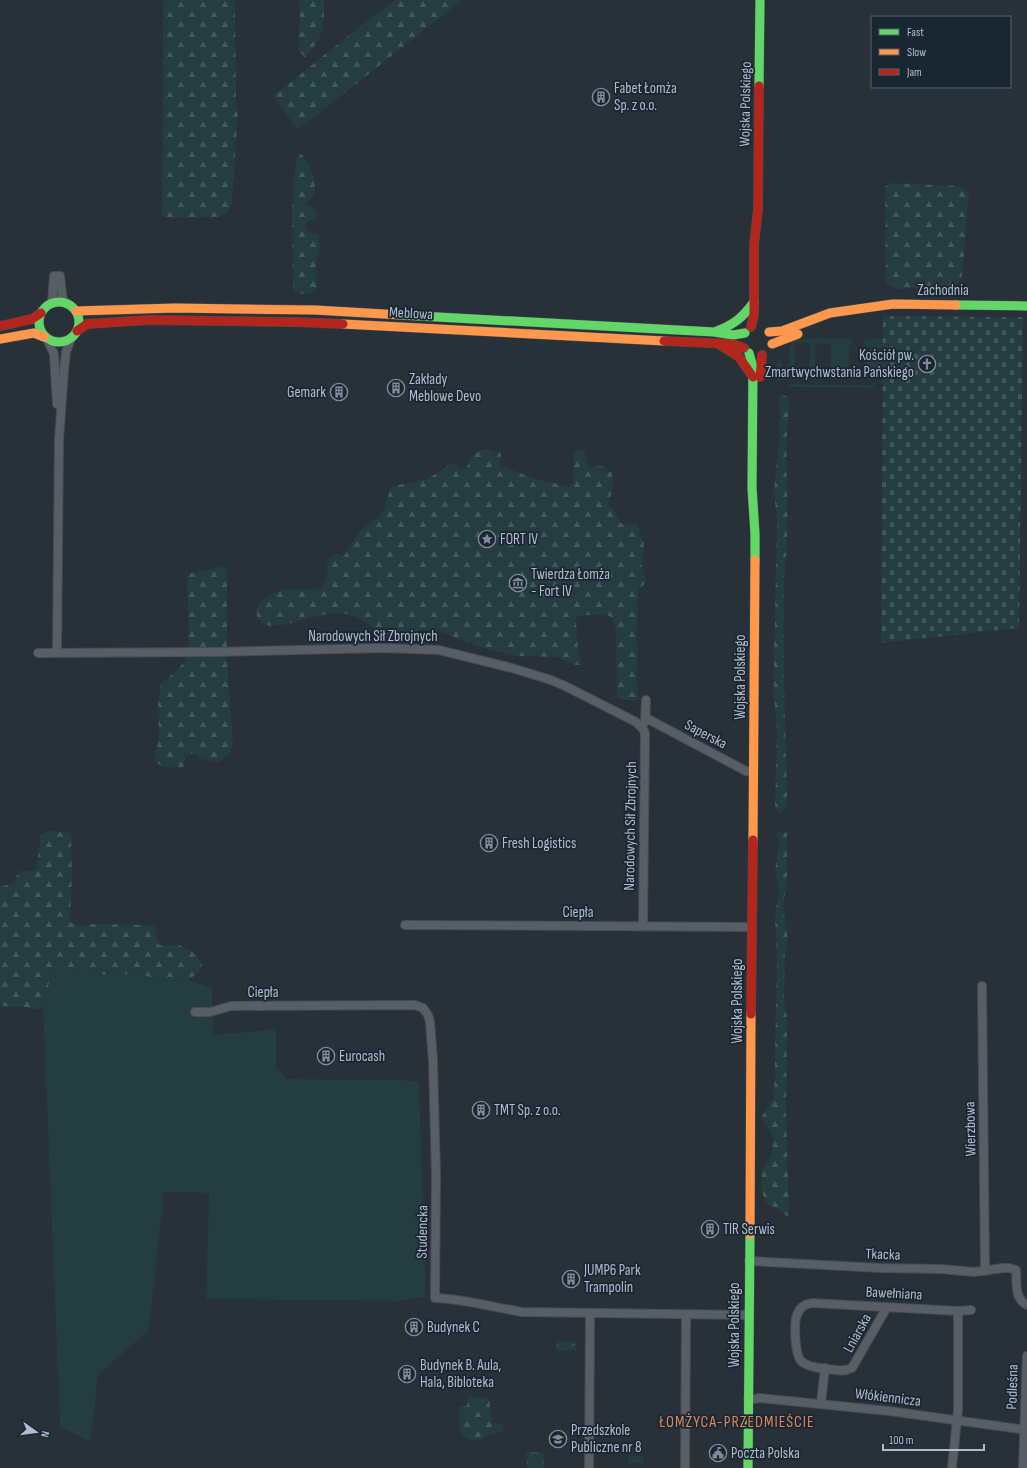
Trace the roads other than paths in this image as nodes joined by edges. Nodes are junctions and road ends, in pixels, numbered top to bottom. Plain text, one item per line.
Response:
1 (760, 0) edge
2 (758, 209) junction
3 (63, 302) junction
4 (754, 302) junction
5 (52, 303) junction
6 (1027, 306) edge
7 (860, 308) junction
8 (76, 311) junction
9 (41, 313) junction
10 (761, 321) dead end
11 (0, 326) edge
12 (748, 330) junction
13 (714, 332) junction
14 (769, 332) junction
15 (74, 335) junction
16 (46, 338) junction
17 (0, 339) edge
18 (719, 344) junction
19 (772, 344) junction
20 (747, 350) junction
21 (762, 355) junction
22 (753, 377) junction
23 (59, 438) junction
24 (755, 534) junction
25 (57, 652) junction
26 (38, 653) dead end
27 (646, 700) dead end
28 (646, 718) junction
29 (643, 729) junction
30 (753, 772) junction
31 (405, 925) dead end
32 (643, 926) junction
33 (752, 926) junction
34 (982, 986) dead end
35 (426, 1011) joint
36 (195, 1012) dead end
37 (749, 1261) junction
38 (985, 1271) junction
39 (1027, 1305) edge
40 (887, 1307) junction
41 (971, 1310) dead end
42 (958, 1311) junction
43 (590, 1313) junction
44 (686, 1314) junction
45 (748, 1315) junction
46 (1027, 1356) edge
47 (825, 1368) junction
48 (748, 1400) junction
49 (821, 1403) junction
50 (957, 1420) junction
51 (1026, 1430) edge
52 (588, 1468) edge
53 (684, 1468) edge
54 (748, 1468) edge
55 (952, 1468) edge
56 (1023, 1468) edge

1 - 2 main road, Wojska Polskiego
2 - 4 main road, Wojska Polskiego
2 - 10 main road, Wojska Polskiego
3 - 5 main road
3 - 5 street
3 - 8 main road
4 - 12 main road, Wojska Polskiego
4 - 13 main road
5 - 9 main road
6 - 7 main road, Zachodnia
7 - 14 main road, Zachodnia
7 - 19 main road, Zachodnia
8 - 13 main road, Meblowa
8 - 15 main road
9 - 11 main road
9 - 16 main road
12 - 13 main road, Meblowa
12 - 14 main road
12 - 20 main road
14 - 19 main road
15 - 16 main road
15 - 18 main road, Meblowa
15 - 23 street
16 - 17 main road
16 - 23 street
18 - 20 main road, Meblowa
18 - 22 main road
19 - 21 main road
20 - 21 main road
20 - 22 main road, Wojska Polskiego
21 - 24 main road, Wojska Polskiego
22 - 24 main road, Wojska Polskiego
23 - 25 street
24 - 30 main road, Wojska Polskiego
25 - 26 street, Narodowych Sił Zbrojnych
25 - 29 street, Narodowych Sił Zbrojnych
27 - 28 street
28 - 29 street
28 - 30 street, Saperska
29 - 32 street, Narodowych Sił Zbrojnych
30 - 33 main road, Wojska Polskiego
31 - 32 street, Ciepła
32 - 33 street, Ciepła
33 - 37 main road, Wojska Polskiego
34 - 38 street, Wierzbowa
35 - 36 street, Ciepła
35 - 43 street, Studencka
37 - 38 street, Tkacka
37 - 45 main road, Wojska Polskiego
38 - 39 street, Tkacka
40 - 42 street, Bawełniana
40 - 47 street, Lniarska
40 - 47 street, Bawełniana
41 - 42 street, Bawełniana
42 - 50 street
43 - 44 street, Studencka
43 - 52 street
44 - 45 street, Studencka
44 - 53 street
45 - 48 main road, Wojska Polskiego
46 - 51 street, Podleśna
47 - 49 street
48 - 49 street, Włókiennicza
48 - 54 main road, Wojska Polskiego
49 - 50 street, Włókiennicza
50 - 51 street, Włókiennicza
50 - 55 street
51 - 56 street, Podleśna

